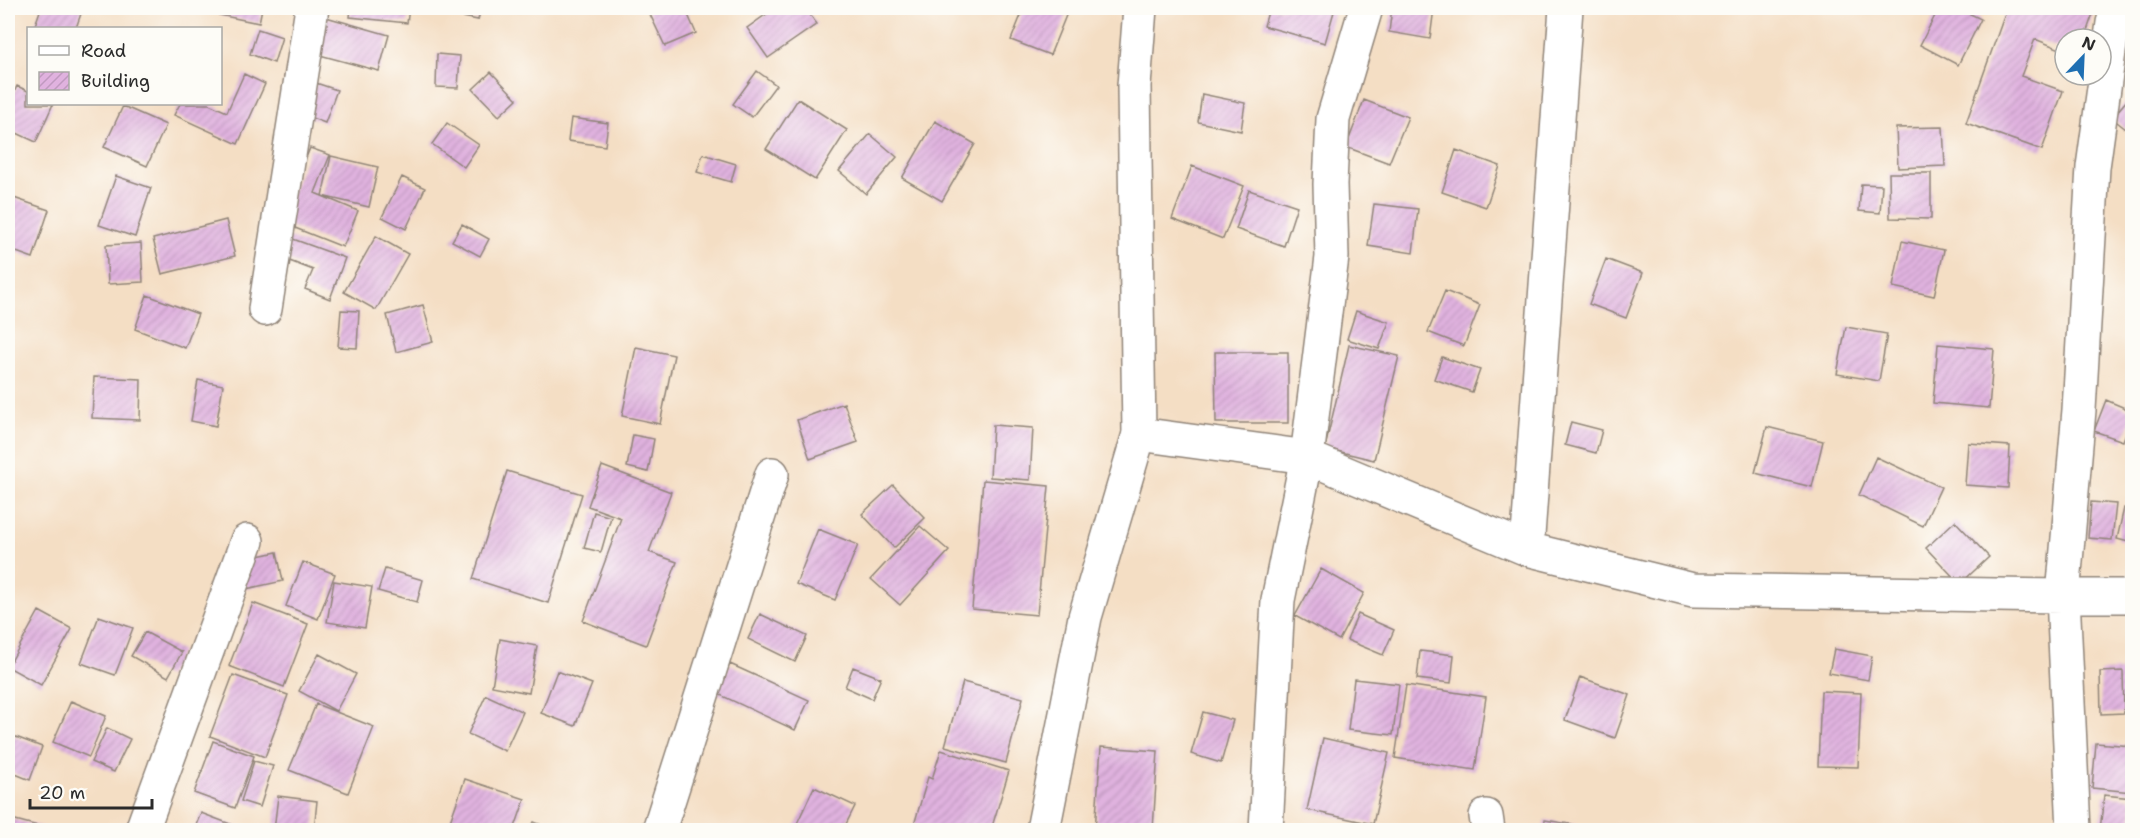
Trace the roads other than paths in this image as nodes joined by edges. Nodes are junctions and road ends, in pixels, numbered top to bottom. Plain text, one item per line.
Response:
1 (312, 8) edge
2 (1140, 8) edge
3 (1366, 8) edge
4 (1566, 8) edge
5 (2118, 8) edge
6 (265, 309) dead end
7 (1139, 434) junction
8 (1307, 457) junction
9 (772, 474) dead end
10 (247, 541) dead end
11 (1527, 549) junction
12 (2062, 596) junction
13 (2133, 596) edge
14 (142, 831) edge
15 (659, 831) edge
16 (1043, 831) edge
17 (1266, 831) edge
18 (2074, 831) edge

1 - 6 street
2 - 7 street
3 - 8 street
4 - 11 street
5 - 12 street
7 - 8 street
7 - 16 street
8 - 11 street
8 - 17 street
9 - 15 street
10 - 14 street
11 - 12 street
12 - 13 street
12 - 18 street

